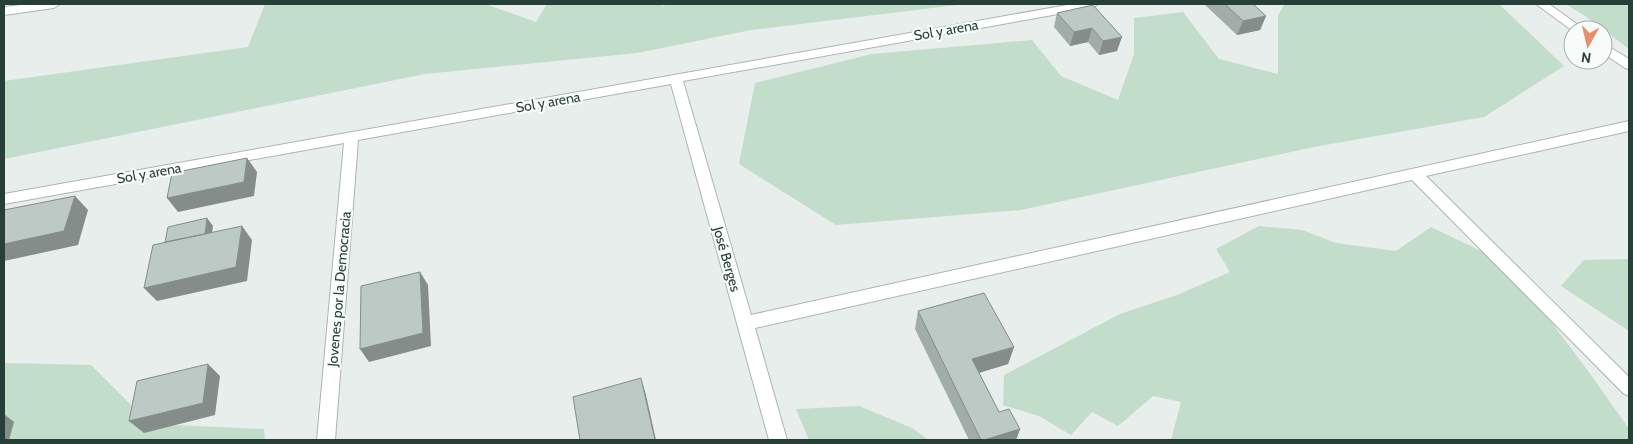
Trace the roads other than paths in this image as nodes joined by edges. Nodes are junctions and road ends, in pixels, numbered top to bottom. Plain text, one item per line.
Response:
1 (54, 4) edge
2 (1092, 4) edge
3 (1542, 4) edge
4 (4, 11) edge
5 (1565, 20) edge
6 (1613, 54) edge
7 (1629, 65) edge
8 (676, 78) junction
9 (1629, 126) edge
10 (351, 137) junction
11 (1414, 173) junction
12 (7, 199) edge
13 (4, 214) edge
14 (745, 323) junction
15 (1629, 388) edge
16 (326, 440) edge
17 (778, 440) edge

1 - 4 street
2 - 8 street, Sol y arena
3 - 5 street
6 - 7 street
8 - 10 street, Sol y arena
8 - 14 street, José Berges
9 - 11 street
10 - 12 street, Sol y arena
10 - 16 street, Jovenes por la Democracia
11 - 14 street
11 - 15 street
12 - 13 street
14 - 17 street, José Berges

